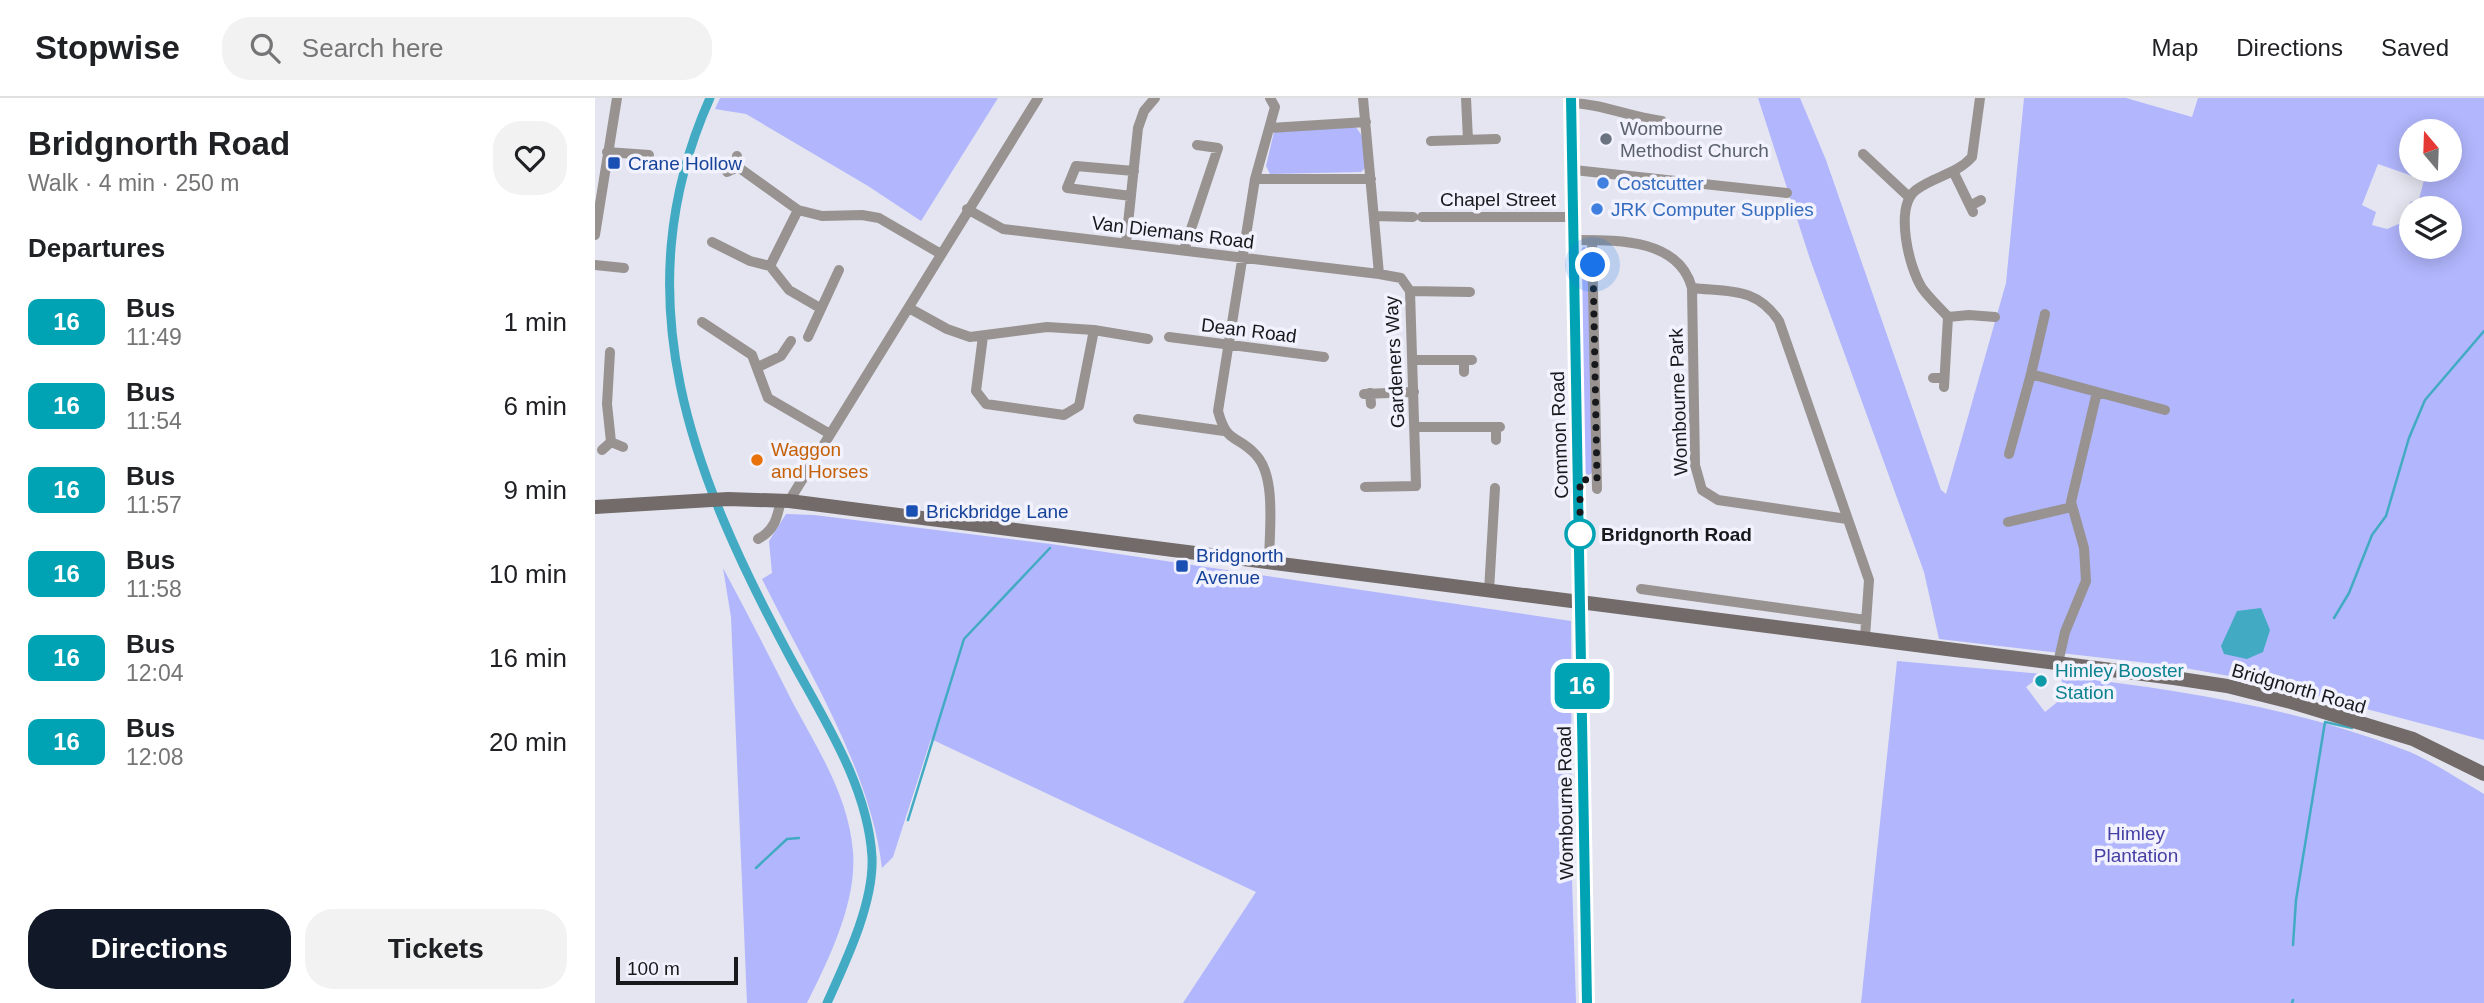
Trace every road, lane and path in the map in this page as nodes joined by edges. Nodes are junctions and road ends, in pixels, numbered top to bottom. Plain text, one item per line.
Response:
1 (617, 98) edge
2 (1038, 98) edge
3 (1155, 98) edge
4 (1270, 98) edge
5 (1363, 98) edge
6 (1466, 98) edge
7 (1980, 98) edge
8 (1571, 101) edge
9 (1366, 122) junction
10 (1270, 128) junction
11 (1650, 132) dead end
12 (1468, 139) junction
13 (1496, 139) dead end
14 (1430, 141) dead end
15 (1197, 145) dead end
16 (642, 151) dead end
17 (607, 152) junction
18 (1863, 153) dead end
19 (737, 156) dead end
20 (738, 167) junction
21 (1574, 170) junction
22 (1133, 171) junction
23 (727, 172) dead end
24 (1954, 173) junction
25 (1255, 179) junction
26 (1371, 179) junction
27 (1781, 189) dead end
28 (1131, 196) junction
29 (1909, 197) junction
30 (1981, 200) dead end
31 (967, 209) junction
32 (798, 210) junction
33 (1374, 216) junction
34 (1574, 217) junction
35 (596, 219) edge
36 (595, 235) edge
37 (1576, 240) junction
38 (1592, 240) junction
39 (711, 241) dead end
40 (1126, 243) junction
41 (1184, 250) junction
42 (941, 254) junction
43 (1241, 257) junction
44 (595, 265) edge
45 (770, 266) junction
46 (624, 268) dead end
47 (839, 270) dead end
48 (1379, 274) junction
49 (1692, 288) junction
50 (1410, 291) junction
51 (1470, 292) dead end
52 (820, 308) junction
53 (909, 308) junction
54 (2045, 314) dead end
55 (1948, 317) junction
56 (1995, 317) dead end
57 (702, 321) dead end
58 (1094, 330) junction
59 (983, 336) junction
60 (808, 337) dead end
61 (1169, 337) dead end
62 (1148, 339) dead end
63 (1228, 346) junction
64 (790, 348) dead end
65 (610, 352) dead end
66 (1324, 357) dead end
67 (1413, 360) junction
68 (758, 367) junction
69 (1464, 372) dead end
70 (2031, 374) junction
71 (1941, 381) dead end
72 (1413, 392) junction
73 (2097, 392) junction
74 (1368, 397) dead end
75 (595, 404) edge
76 (607, 404) junction
77 (2165, 410) dead end
78 (1138, 419) dead end
79 (1415, 427) junction
80 (1224, 431) junction
81 (830, 434) junction
82 (1496, 440) dead end
83 (611, 442) junction
84 (623, 447) dead end
85 (602, 450) dead end
86 (2009, 454) dead end
87 (1373, 474) dead end
88 (1580, 480) junction
89 (1495, 488) dead end
90 (785, 500) junction
91 (1494, 503) junction
92 (1481, 504) dead end
93 (595, 507) edge
94 (2072, 507) junction
95 (1847, 519) junction
96 (2008, 522) dead end
97 (758, 539) dead end
98 (1269, 563) junction
99 (1641, 589) dead end
100 (1489, 591) junction
101 (1702, 598) junction
102 (1581, 603) junction
103 (1699, 618) junction
104 (1866, 620) junction
105 (1865, 637) junction
106 (2058, 663) junction
107 (2484, 774) edge
108 (1588, 1003) edge

1 - 17 street
2 - 31 street
3 - 22 street
4 - 10 street
5 - 9 street, Gardeners Way
6 - 12 street
7 - 24 street
8 - 11 street
8 - 21 street, Common Road
9 - 10 street
9 - 26 street, Gardeners Way
10 - 25 street
12 - 13 street
12 - 14 street
15 - 41 street
16 - 17 street
17 - 35 street
18 - 29 street
19 - 20 street
20 - 23 street
20 - 32 street
21 - 27 street
21 - 34 street, Common Road
22 - 28 street
22 - 28 street
24 - 29 street
24 - 30 street
25 - 26 street
25 - 43 street
26 - 33 street, Gardeners Way
28 - 40 street
29 - 55 street
31 - 40 street, Van Diemans Road
31 - 42 street
32 - 42 street
32 - 45 street
33 - 34 street, Chapel Street
33 - 48 street, Gardeners Way
34 - 37 street, Common Road
35 - 36 street
37 - 38 street
37 - 88 street, Common Road
38 - 49 street
38 - 88 street, Common Road
39 - 45 street
40 - 41 street, Van Diemans Road
41 - 43 street, Van Diemans Road
42 - 53 street
43 - 48 street, Van Diemans Road
43 - 63 street
44 - 46 street
45 - 52 street
47 - 52 street
48 - 50 street, Gardeners Way
49 - 95 street
49 - 95 street, Wombourne Park
50 - 51 street
50 - 67 street, Gardeners Way
52 - 60 street
53 - 59 street
53 - 81 street
54 - 70 street
55 - 56 street
55 - 71 street
57 - 68 street
58 - 59 street
58 - 59 street
58 - 62 street
61 - 63 street, Dean Road
63 - 66 street, Dean Road
63 - 80 street
64 - 68 street
65 - 76 street
67 - 69 street
67 - 72 street, Gardeners Way
68 - 81 street
70 - 73 street
70 - 86 street
72 - 74 street
72 - 79 street, Gardeners Way
73 - 77 street
73 - 94 street
75 - 76 street
76 - 83 street
78 - 80 street
79 - 82 street
79 - 87 street, Gardeners Way
80 - 98 street
81 - 90 street
83 - 84 street
83 - 85 street
88 - 102 street, Common Road
89 - 91 street
90 - 93 main road, Bridgnorth Road
90 - 97 street
90 - 98 main road, Bridgnorth Road
91 - 92 street
91 - 100 street
94 - 96 street
94 - 106 street
95 - 104 street
98 - 100 main road, Bridgnorth Road
99 - 101 street
100 - 102 main road, Bridgnorth Road
101 - 103 street
101 - 104 street
102 - 103 main road, Bridgnorth Road
102 - 108 street, Wombourne Road
103 - 105 main road, Bridgnorth Road
104 - 105 street
105 - 106 main road, Bridgnorth Road
106 - 107 main road, Bridgnorth Road

